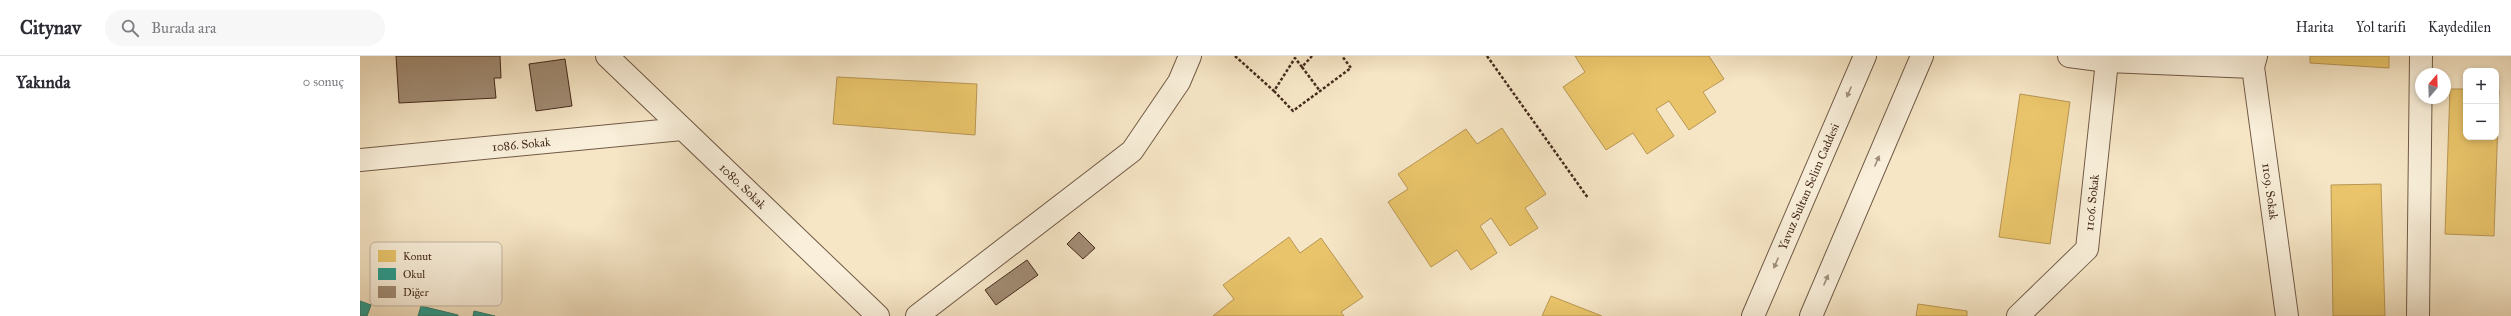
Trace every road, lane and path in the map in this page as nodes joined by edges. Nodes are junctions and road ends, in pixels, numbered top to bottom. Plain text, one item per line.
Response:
1 (607, 56) edge
2 (1190, 56) edge
3 (1235, 56) edge
4 (1312, 56) edge
5 (1342, 56) edge
6 (1487, 56) edge
7 (1865, 56) edge
8 (1922, 56) edge
9 (2070, 56) edge
10 (2421, 56) edge
11 (2107, 61) junction
12 (2254, 62) edge
13 (1302, 67) junction
14 (1274, 91) junction
15 (1320, 91) junction
16 (682, 129) junction
17 (360, 160) edge
18 (1588, 198) dead end
19 (878, 316) edge
20 (917, 316) edge
21 (1753, 316) edge
22 (1811, 316) edge
23 (2018, 316) edge
24 (2287, 316) edge
25 (2418, 316) edge

1 - 16 street, 1080. Sokak
2 - 20 street
3 - 14 path
4 - 13 path
5 - 15 path
6 - 18 path
7 -> 21 street, Yavuz Sultan Selim Caddesi
22 -> 8 street
9 - 11 street
10 - 25 street
11 - 12 street
11 - 23 street, 1106. Sokak
12 - 24 street, 1109. Sokak
13 - 14 path
13 - 15 path
14 - 15 path
16 - 17 street, 1086. Sokak
16 - 19 street, 1080. Sokak

